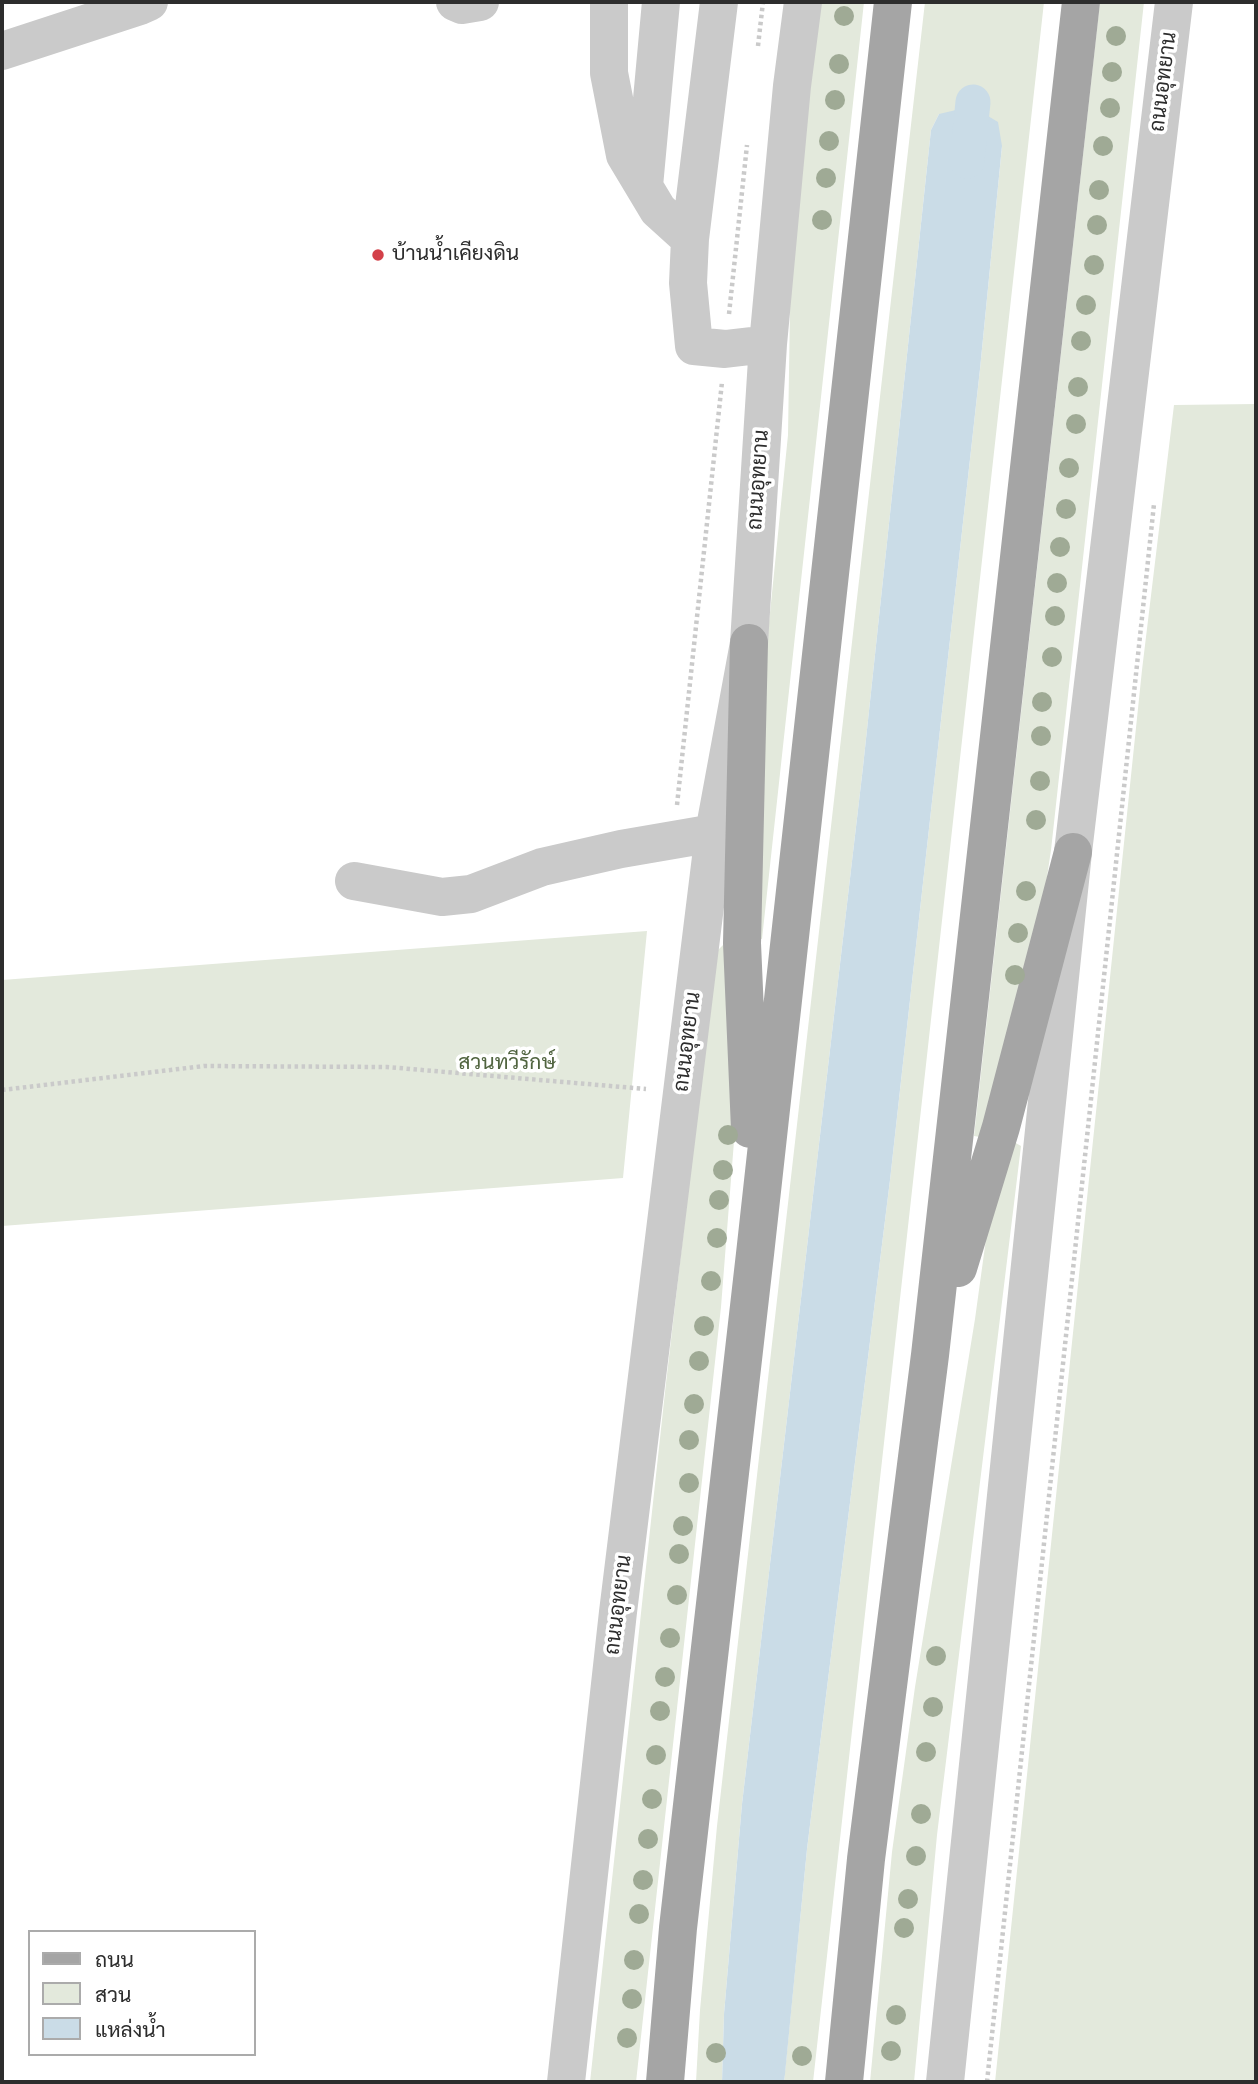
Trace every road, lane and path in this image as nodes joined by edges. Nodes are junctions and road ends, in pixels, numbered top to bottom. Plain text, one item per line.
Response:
1 (149, 2) edge
2 (455, 2) edge
3 (480, 2) edge
4 (608, 2) edge
5 (661, 2) edge
6 (719, 2) edge
7 (803, 2) edge
8 (893, 2) edge
9 (1081, 2) edge
10 (1174, 2) edge
11 (2, 51) edge
12 (643, 186) junction
13 (690, 239) junction
14 (768, 344) junction
15 (1154, 501) dead end
16 (748, 643) junction
17 (714, 833) junction
18 (1073, 852) junction
19 (354, 881) dead end
20 (646, 1089) dead end
21 (2, 1090) edge
22 (755, 1254) junction
23 (930, 1355) junction
24 (566, 2082) edge
25 (665, 2082) edge
26 (844, 2082) edge
27 (945, 2082) edge
28 (987, 2082) edge

1 - 11 street
2 - 3 street
4 - 12 street
5 - 12 street
6 - 13 street
7 - 14 street, ถนนอุทยาน
8 - 22 main road
9 - 23 main road
10 - 18 street, ถนนอุทยาน
12 - 13 street
13 - 14 street
14 - 16 street, ถนนอุทยาน
15 - 28 path
16 - 17 street, ถนนอุทยาน
16 - 22 main road
17 - 19 street
17 - 24 street, ถนนอุทยาน
18 - 23 main road
18 - 27 street, ถนนอุทยาน
20 - 21 path
22 - 25 main road
23 - 26 main road

